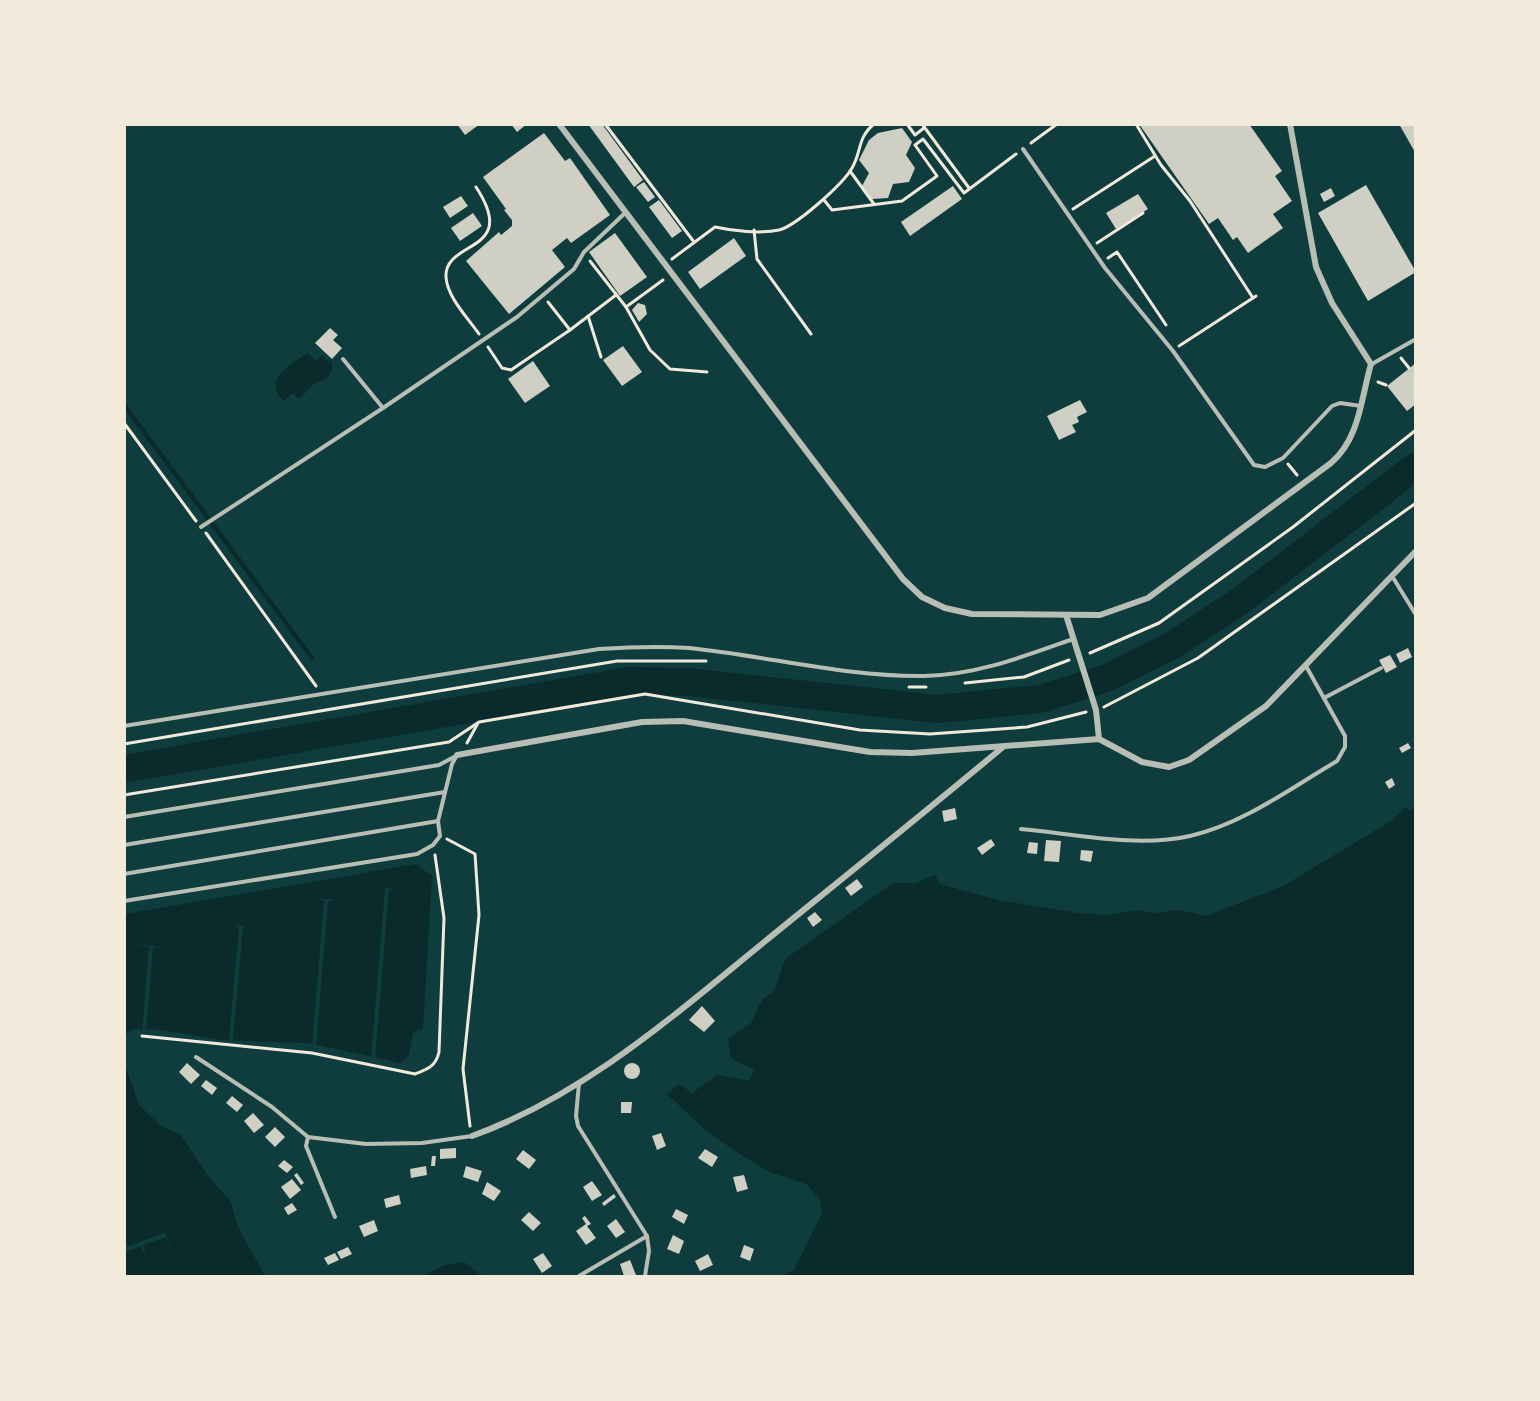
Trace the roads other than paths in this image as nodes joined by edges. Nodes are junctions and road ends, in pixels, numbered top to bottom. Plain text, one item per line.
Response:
1 (559, 124) edge
2 (1290, 124) edge
3 (1023, 149) road end
4 (625, 213) junction
5 (1416, 339) edge
6 (343, 359) dead end
7 (1371, 364) junction
8 (1362, 406) junction
9 (383, 408) junction
10 (203, 526) road end
11 (1416, 551) edge
12 (1391, 575) junction
13 (1066, 615) junction
14 (1416, 615) edge
15 (1074, 639) junction
16 (1306, 665) junction
17 (1381, 668) dead end
18 (1324, 698) junction
19 (124, 726) edge
20 (1099, 739) junction
21 (1004, 747) junction
22 (457, 755) junction
23 (445, 792) junction
24 (124, 817) edge
25 (438, 821) junction
26 (1021, 829) dead end
27 (124, 845) edge
28 (124, 874) edge
29 (124, 901) edge
30 (196, 1057) dead end
31 (579, 1083) junction
32 (472, 1136) joint
33 (309, 1137) junction
34 (335, 1217) dead end
35 (647, 1236) junction
36 (579, 1276) edge
37 (645, 1276) edge

1 - 4 street
2 - 7 street
3 - 8 lane
4 - 9 lane
4 - 13 street
5 - 7 lane
6 - 9 lane
7 - 8 street
8 - 13 street
9 - 10 lane
11 - 12 street
12 - 14 lane
12 - 16 street
13 - 15 street
15 - 19 lane
15 - 20 street
16 - 18 lane
16 - 20 street
17 - 18 lane
18 - 26 lane
20 - 21 street
21 - 22 street
21 - 31 street
22 - 23 lane
22 - 24 lane
23 - 25 lane
23 - 27 lane
25 - 28 lane
25 - 29 lane
30 - 33 lane
31 - 32 street
31 - 35 lane
32 - 33 lane
33 - 34 lane
35 - 36 lane
35 - 37 lane

